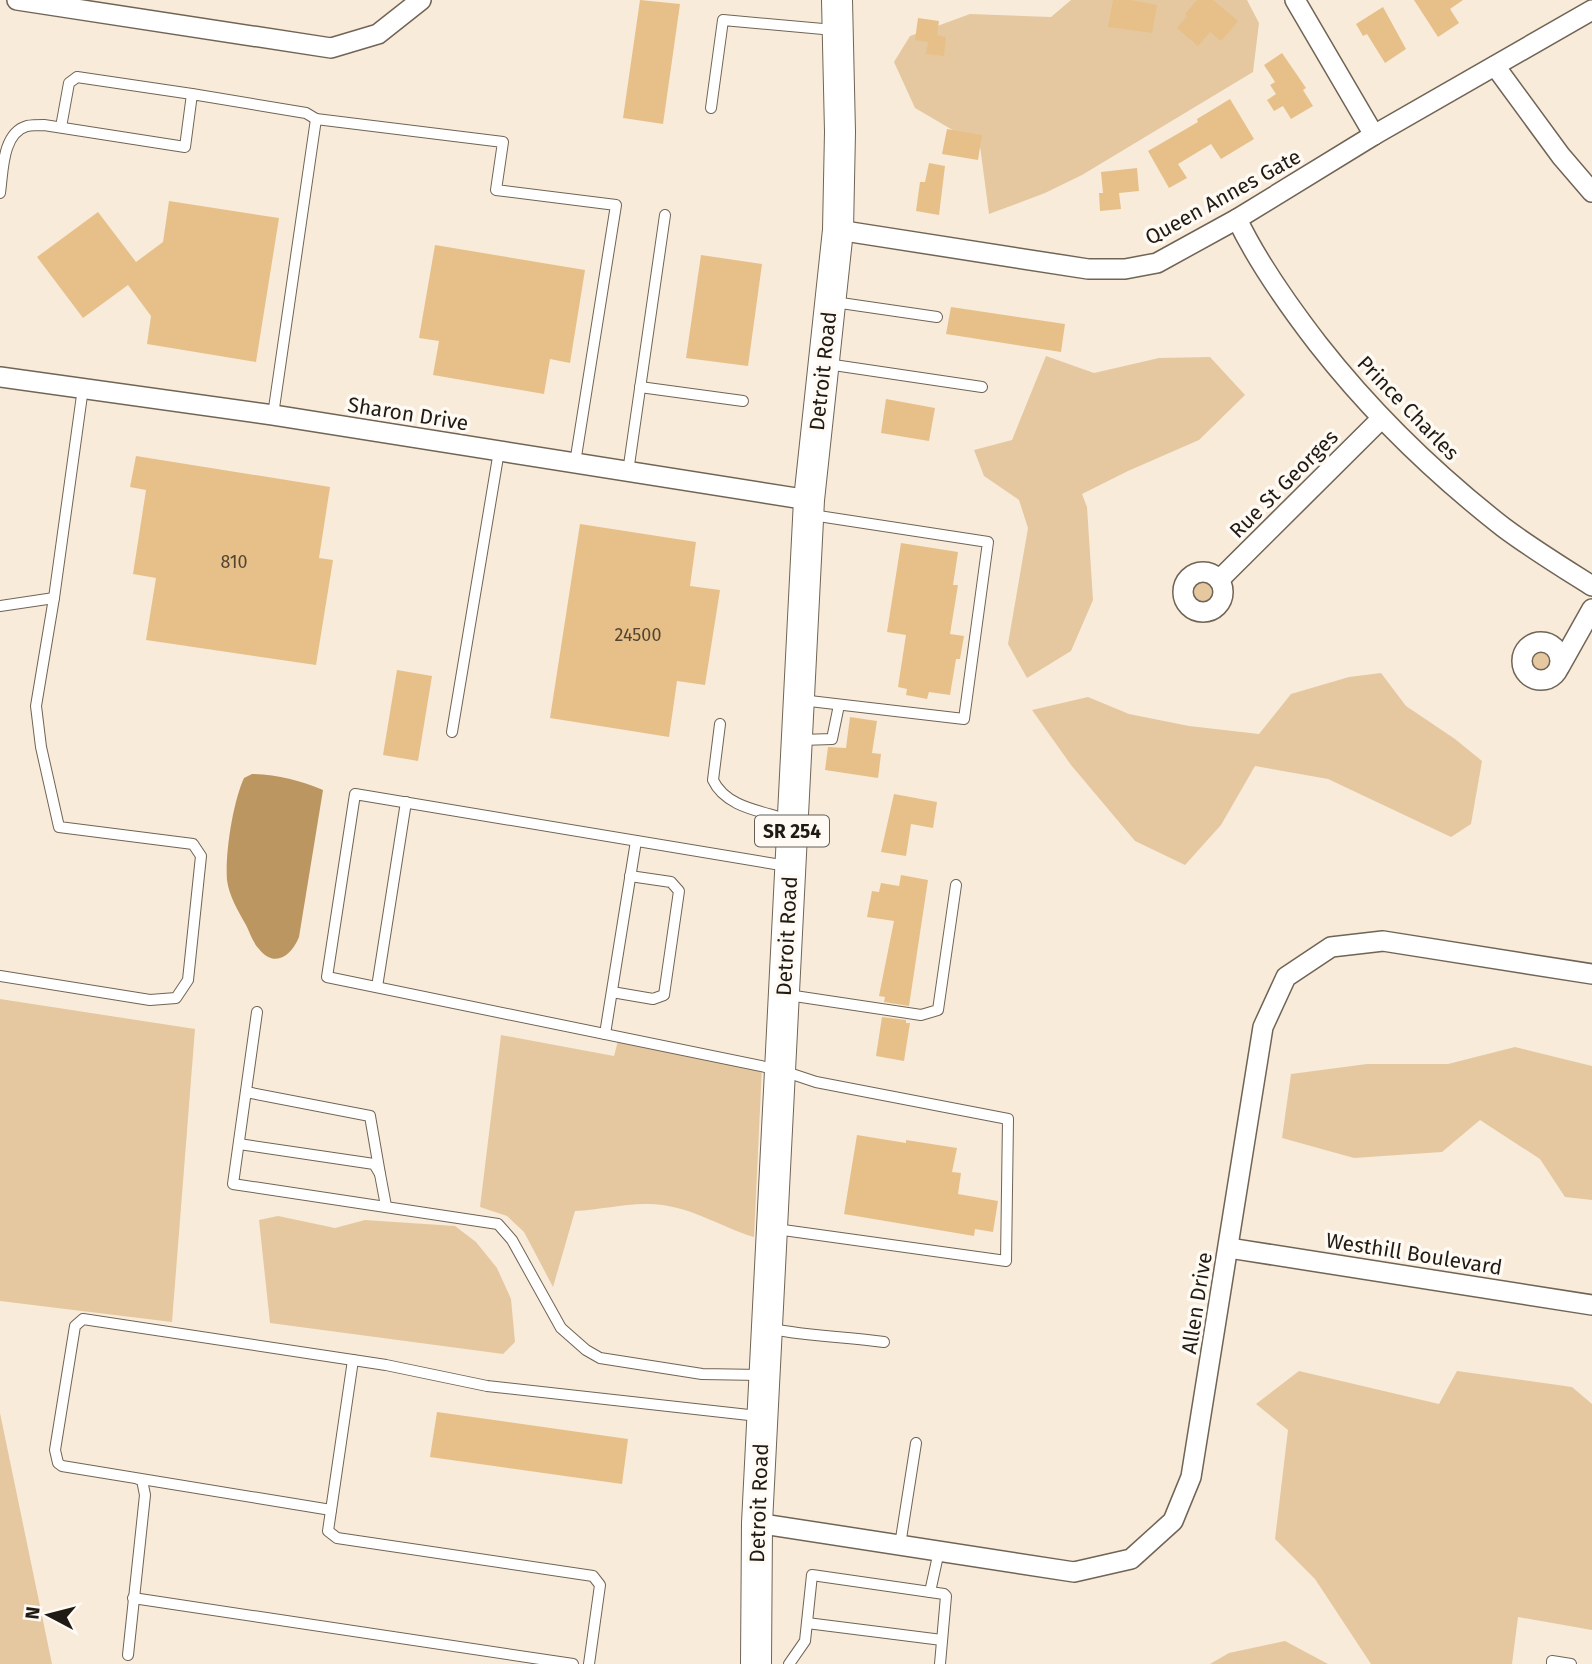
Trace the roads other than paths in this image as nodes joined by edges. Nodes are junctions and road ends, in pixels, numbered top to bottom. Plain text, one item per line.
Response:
1 (18, 0) edge
2 (421, 0) edge
3 (837, 0) edge
4 (1294, 0) edge
5 (1592, 10) edge
6 (838, 30) junction
7 (1495, 66) junction
8 (192, 94) junction
9 (711, 107) dead end
10 (316, 119) junction
11 (61, 127) junction
12 (1374, 135) junction
13 (1592, 192) edge
14 (0, 193) edge
15 (665, 215) dead end
16 (1237, 219) junction
17 (838, 230) junction
18 (830, 302) junction
19 (937, 317) dead end
20 (823, 364) junction
21 (0, 377) edge
22 (640, 387) junction
23 (982, 387) dead end
24 (83, 388) junction
25 (743, 401) dead end
26 (273, 415) junction
27 (1381, 419) junction
28 (499, 451) junction
29 (575, 463) junction
30 (628, 471) junction
31 (809, 507) junction
32 (1219, 580) dead end
33 (1592, 586) edge
34 (54, 598) junction
35 (0, 606) edge
36 (1592, 609) edge
37 (1560, 666) dead end
38 (799, 700) junction
39 (839, 705) junction
40 (720, 724) dead end
41 (452, 732) dead end
42 (797, 741) junction
43 (406, 802) junction
44 (793, 821) junction
45 (636, 841) junction
46 (790, 866) junction
47 (630, 876) junction
48 (956, 885) dead end
49 (1592, 974) edge
50 (0, 976) edge
51 (377, 987) junction
52 (612, 992) junction
53 (784, 994) junction
54 (257, 1012) dead end
55 (605, 1034) junction
56 (780, 1070) junction
57 (246, 1092) junction
58 (239, 1144) junction
59 (380, 1174) junction
60 (386, 1206) junction
61 (772, 1229) junction
62 (1229, 1248) junction
63 (1592, 1306) edge
64 (767, 1328) junction
65 (884, 1342) dead end
66 (354, 1360) junction
67 (764, 1375) junction
68 (762, 1417) junction
69 (916, 1443) dead end
70 (132, 1476) junction
71 (331, 1510) junction
72 (757, 1523) junction
73 (900, 1545) junction
74 (939, 1551) junction
75 (930, 1592) junction
76 (134, 1598) junction
77 (807, 1622) junction
78 (942, 1640) junction
79 (128, 1655) dead end
80 (573, 1664) edge
81 (589, 1664) edge
82 (756, 1664) edge
83 (789, 1664) edge
84 (940, 1664) edge
85 (1552, 1664) edge
86 (1571, 1664) edge

1 - 2 street
3 - 6 main road, Detroit Road / SR 254
4 - 12 street
5 - 7 street, Queen Annes Gate
6 - 9 lane
6 - 17 main road, Detroit Road / SR 254
7 - 12 street, Queen Annes Gate
7 - 13 street
8 - 10 lane
8 - 11 lane
8 - 11 lane
10 - 26 lane
10 - 29 lane
11 - 14 lane
12 - 16 street, Queen Annes Gate
15 - 22 lane
16 - 17 street, Queen Annes Gate
16 - 27 street, Prince Charles
17 - 18 main road, Detroit Road / SR 254
18 - 19 lane
18 - 20 main road, Detroit Road / SR 254
20 - 23 lane
20 - 31 main road, Detroit Road / SR 254
21 - 24 street, Sharon Drive
22 - 25 lane
22 - 30 lane
24 - 26 street, Sharon Drive
24 - 34 lane
26 - 28 street, Sharon Drive
27 - 32 street, Rue St Georges
27 - 33 street, Prince Charles
28 - 29 street, Sharon Drive
28 - 41 lane
29 - 30 street, Sharon Drive
30 - 31 street, Sharon Drive
31 - 38 main road, Detroit Road / SR 254
31 - 39 lane
34 - 35 lane
34 - 50 lane
36 - 37 street
38 - 39 lane
38 - 42 main road, Detroit Road / SR 254
39 - 42 lane
40 - 44 lane
42 - 44 main road, Detroit Road / SR 254
43 - 45 lane
43 - 51 lane
43 - 51 lane
44 - 46 main road, Detroit Road / SR 254
45 - 46 lane
45 - 47 lane
46 - 53 main road, Detroit Road / SR 254
47 - 52 lane
47 - 52 lane
48 - 53 lane
49 - 62 street, Allen Drive
51 - 55 lane
52 - 55 lane
53 - 56 main road, Detroit Road / SR 254
54 - 57 lane
55 - 56 lane
56 - 61 main road, Detroit Road / SR 254
56 - 61 lane
57 - 58 lane
57 - 59 lane
58 - 59 lane
58 - 60 lane
59 - 60 lane
60 - 67 lane
61 - 64 main road, Detroit Road / SR 254
62 - 63 street, Westhill Boulevard
62 - 74 street, Allen Drive
64 - 65 lane
64 - 67 main road, Detroit Road / SR 254
66 - 68 lane
66 - 70 lane
66 - 71 lane
67 - 68 main road, Detroit Road / SR 254
68 - 72 main road, Detroit Road / SR 254
69 - 73 lane
70 - 71 lane
70 - 76 lane
71 - 81 lane
72 - 73 street, Allen Drive
72 - 82 main road, Detroit Road / SR 254
73 - 74 street, Allen Drive
74 - 75 lane
75 - 77 lane
75 - 78 lane
76 - 79 lane
76 - 80 lane
77 - 78 lane
77 - 83 lane
78 - 84 lane
85 - 86 lane

